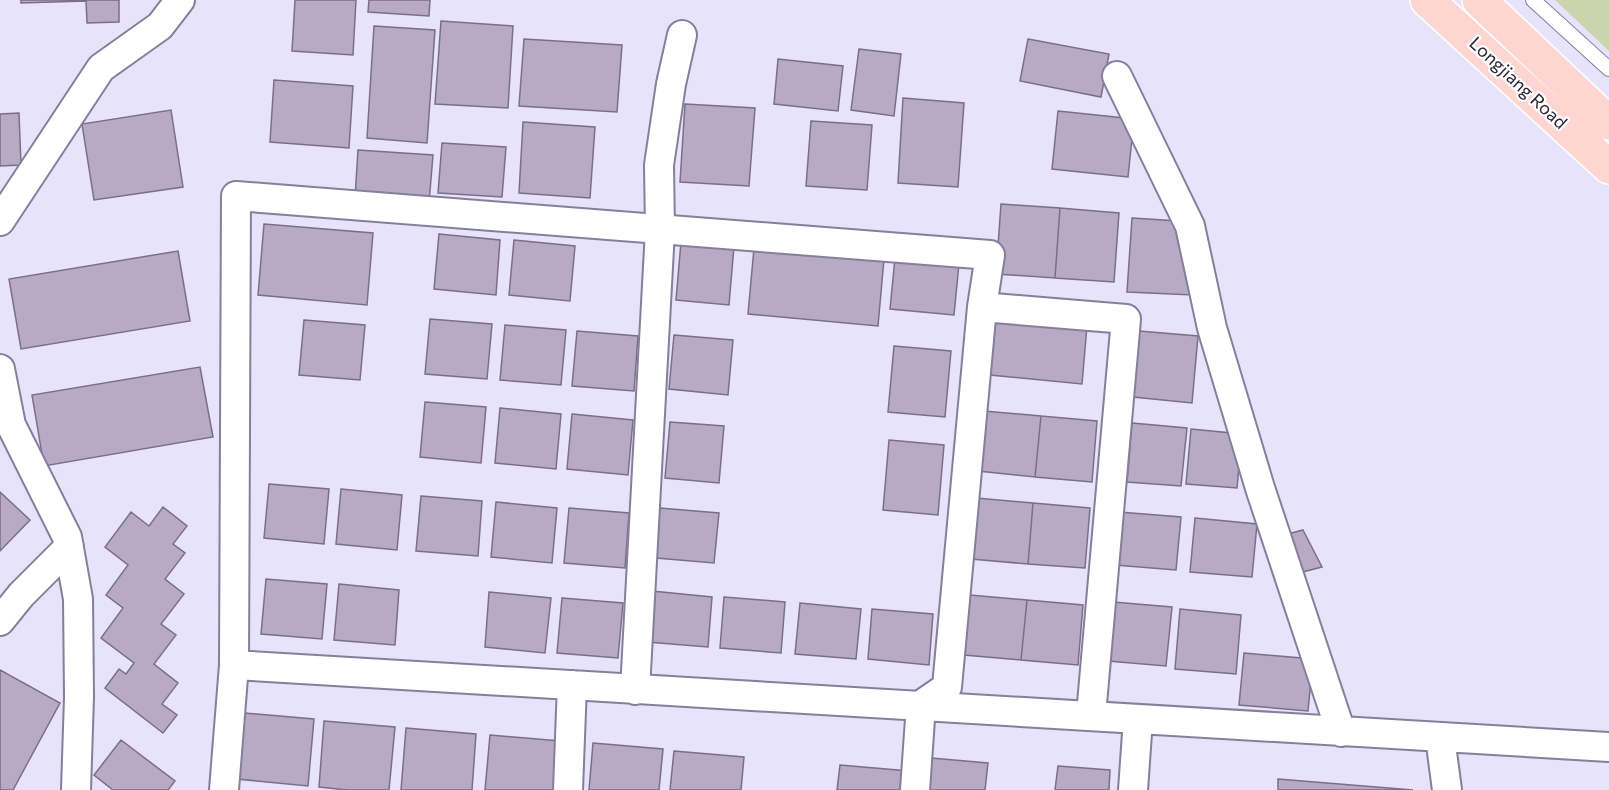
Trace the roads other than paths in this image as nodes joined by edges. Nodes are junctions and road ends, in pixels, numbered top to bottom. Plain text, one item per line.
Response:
1 (180, 0) edge
2 (1427, 0) edge
3 (1479, 0) edge
4 (1533, 0) edge
5 (682, 35) dead end
6 (1609, 69) edge
7 (1117, 76) dead end
8 (1609, 123) edge
9 (1609, 167) edge
10 (0, 220) edge
11 (660, 230) junction
12 (982, 308) junction
13 (0, 369) edge
14 (69, 547) junction
15 (0, 621) edge
16 (234, 665) junction
17 (572, 685) junction
18 (635, 690) junction
19 (921, 705) junction
20 (1091, 715) junction
21 (1138, 719) junction
22 (1341, 732) junction
23 (1440, 737) junction
24 (1609, 747) edge
25 (76, 790) edge
26 (224, 790) edge
27 (568, 790) edge
28 (915, 790) edge
29 (1133, 790) edge
30 (1447, 790) edge

1 - 10 street
2 - 9 main road, Longjiang Road
3 - 8 main road, Longjiang Road
4 - 6 lane
5 - 11 street
7 - 22 street
11 - 12 street
11 - 16 street
11 - 18 street
12 - 19 street
12 - 20 street
13 - 14 street
14 - 15 street
14 - 25 street
16 - 17 street
16 - 26 street
17 - 18 street
17 - 27 street
18 - 19 street
19 - 20 street
19 - 28 street
20 - 21 street
21 - 22 street
21 - 29 street
22 - 23 street
23 - 24 street
23 - 30 street

